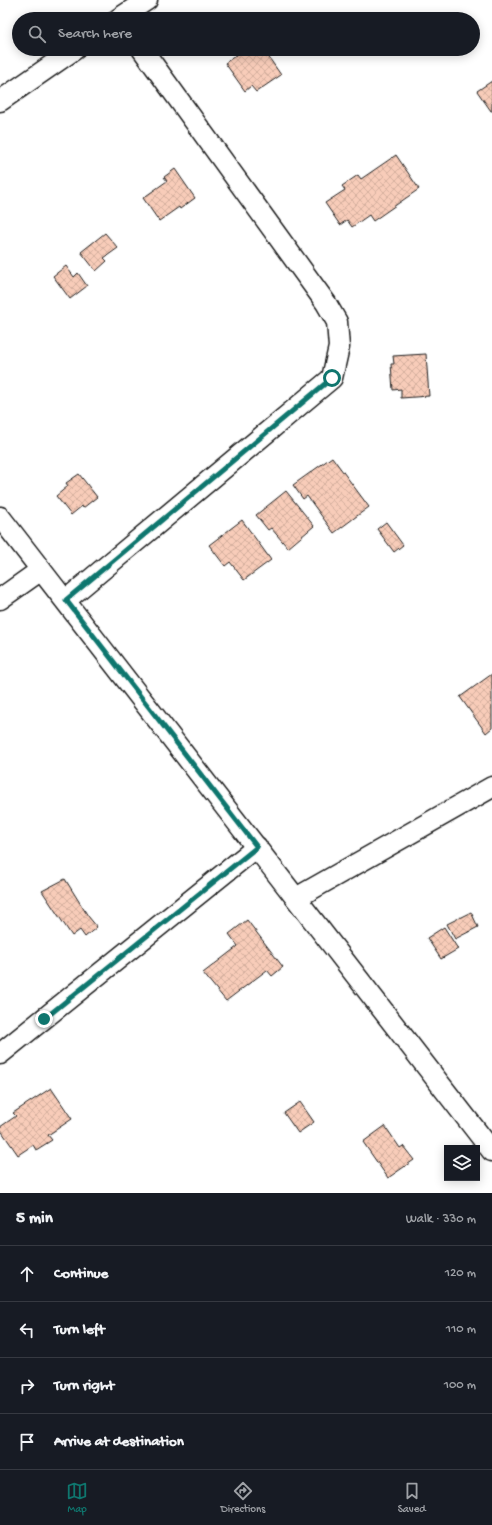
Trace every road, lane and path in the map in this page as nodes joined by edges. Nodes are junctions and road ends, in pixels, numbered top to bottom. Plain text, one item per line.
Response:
1 (147, 0) edge
2 (130, 12) edge
3 (65, 56) edge
4 (147, 56) edge
5 (0, 101) edge
6 (0, 517) edge
7 (42, 570) junction
8 (0, 599) edge
9 (66, 600) junction
10 (492, 787) edge
11 (257, 847) junction
12 (296, 898) junction
13 (0, 1054) edge
14 (492, 1151) edge

1 - 2 street
3 - 5 street
4 - 9 street
6 - 7 street
7 - 8 street
7 - 9 street
9 - 11 street
10 - 12 street
11 - 12 street
11 - 13 street
12 - 14 street

